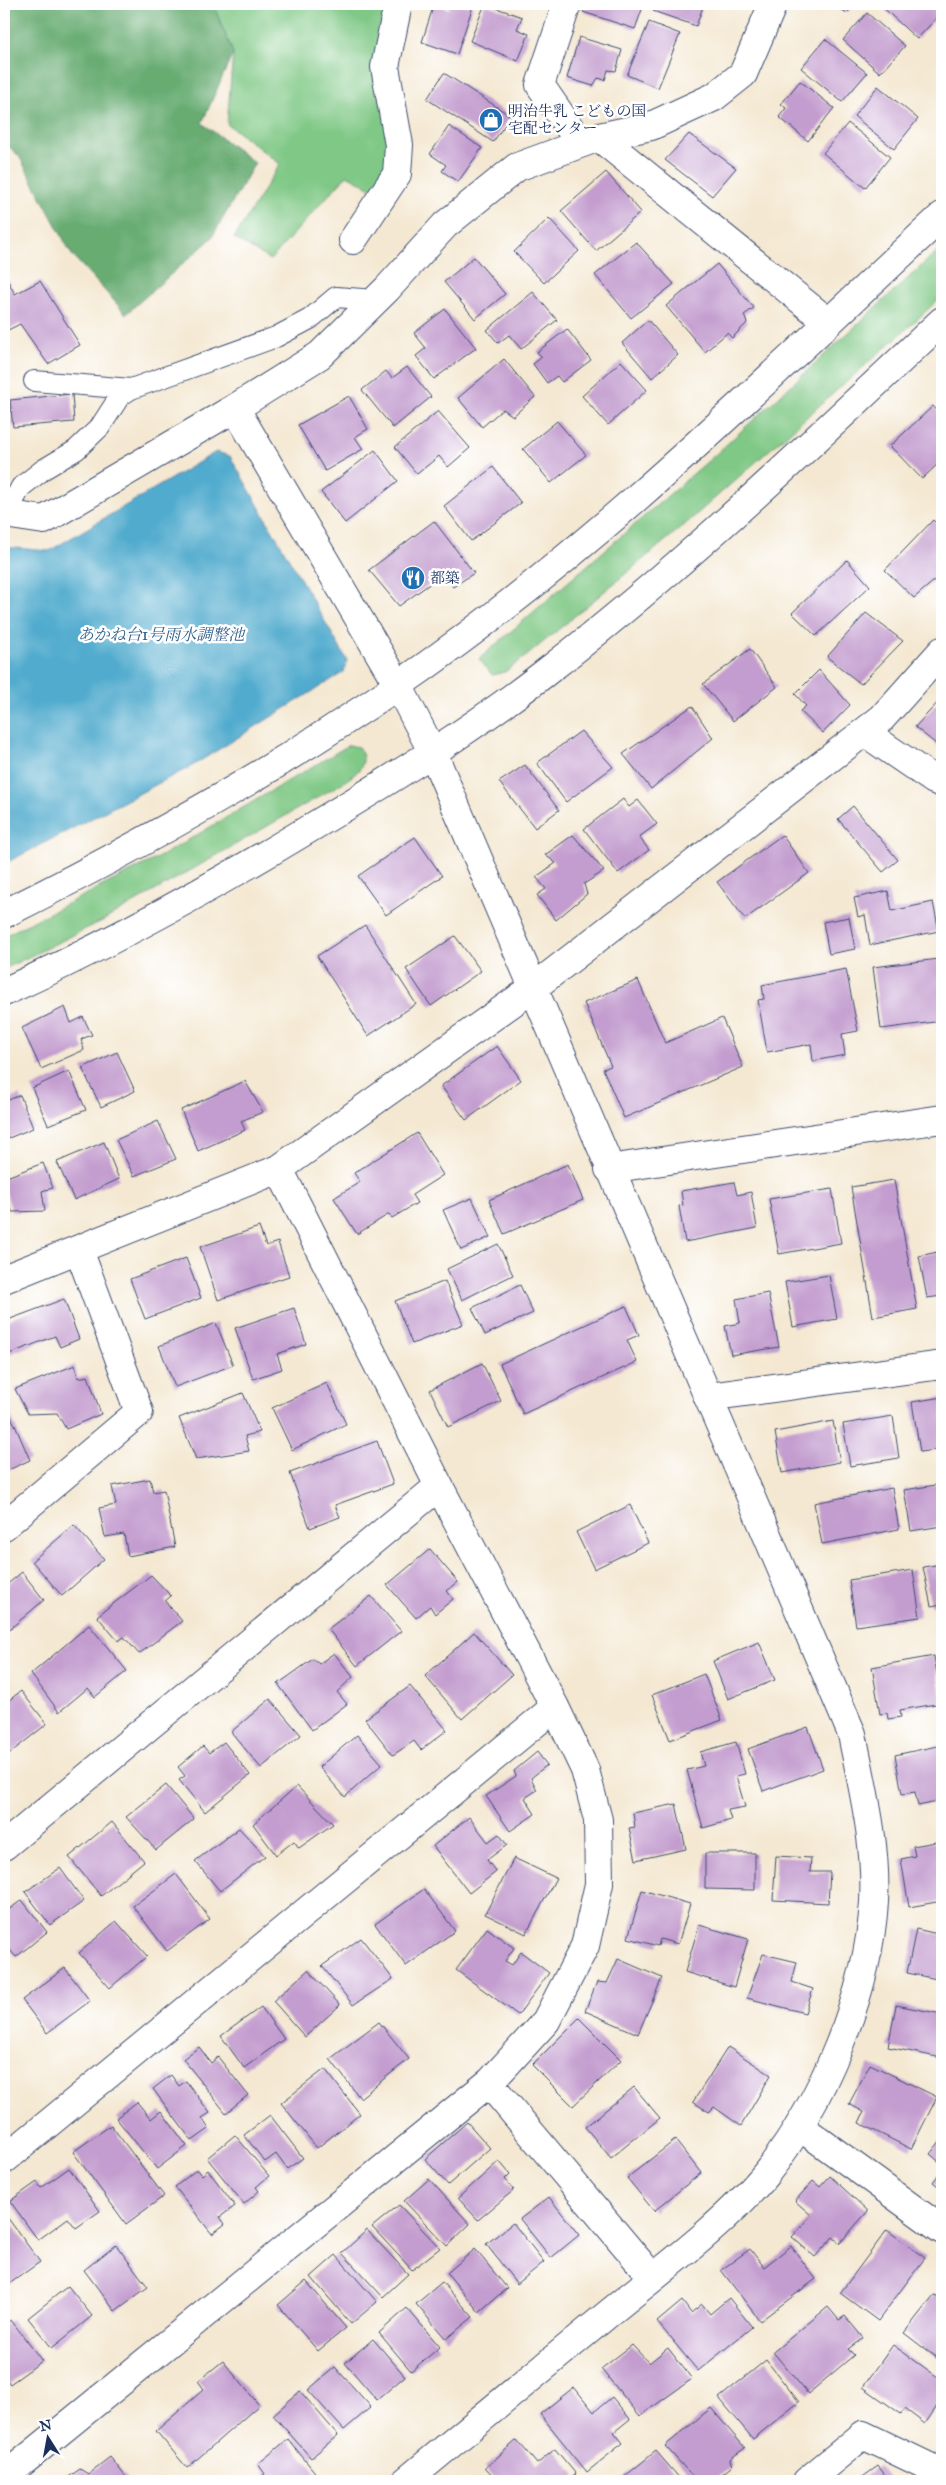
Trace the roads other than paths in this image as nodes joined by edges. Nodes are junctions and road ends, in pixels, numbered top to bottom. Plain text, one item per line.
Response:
1 (398, 4) edge
2 (567, 4) edge
3 (773, 4) edge
4 (589, 140) junction
5 (942, 216) edge
6 (353, 240) dead end
7 (375, 300) junction
8 (942, 321) edge
9 (828, 322) junction
10 (34, 381) dead end
11 (131, 389) junction
12 (236, 408) junction
13 (5, 514) edge
14 (942, 651) edge
15 (398, 685) junction
16 (864, 732) junction
17 (433, 753) junction
18 (942, 783) edge
19 (4, 914) edge
20 (533, 988) junction
21 (4, 992) edge
22 (942, 1119) edge
23 (279, 1169) junction
24 (609, 1169) junction
25 (79, 1250) junction
26 (4, 1279) edge
27 (942, 1365) edge
28 (708, 1397) junction
29 (439, 1486) junction
30 (4, 1526) edge
31 (555, 1707) junction
32 (4, 1846) edge
33 (489, 2083) junction
34 (799, 2126) junction
35 (4, 2160) edge
36 (942, 2230) edge
37 (652, 2277) junction
38 (942, 2473) edge
39 (4, 2477) edge
40 (406, 2481) edge
41 (807, 2481) edge

1 - 6 street
2 - 4 street
3 - 4 street
4 - 7 street
4 - 9 street
5 - 9 street
7 - 11 lane
7 - 12 street
8 - 17 street
9 - 15 street
10 - 11 lane
11 - 13 lane
12 - 13 street
12 - 15 street
14 - 16 street
15 - 17 street
15 - 19 street
16 - 18 street
16 - 20 street
17 - 20 street
17 - 21 street
20 - 23 street
20 - 24 street
22 - 24 street
23 - 25 street
23 - 29 street
24 - 28 street
25 - 26 street
25 - 30 street
27 - 28 street
28 - 34 street
29 - 31 street
29 - 32 street
31 - 33 street
31 - 35 street
33 - 37 street
33 - 39 street
34 - 36 street
34 - 37 street
37 - 40 street
38 - 41 street

